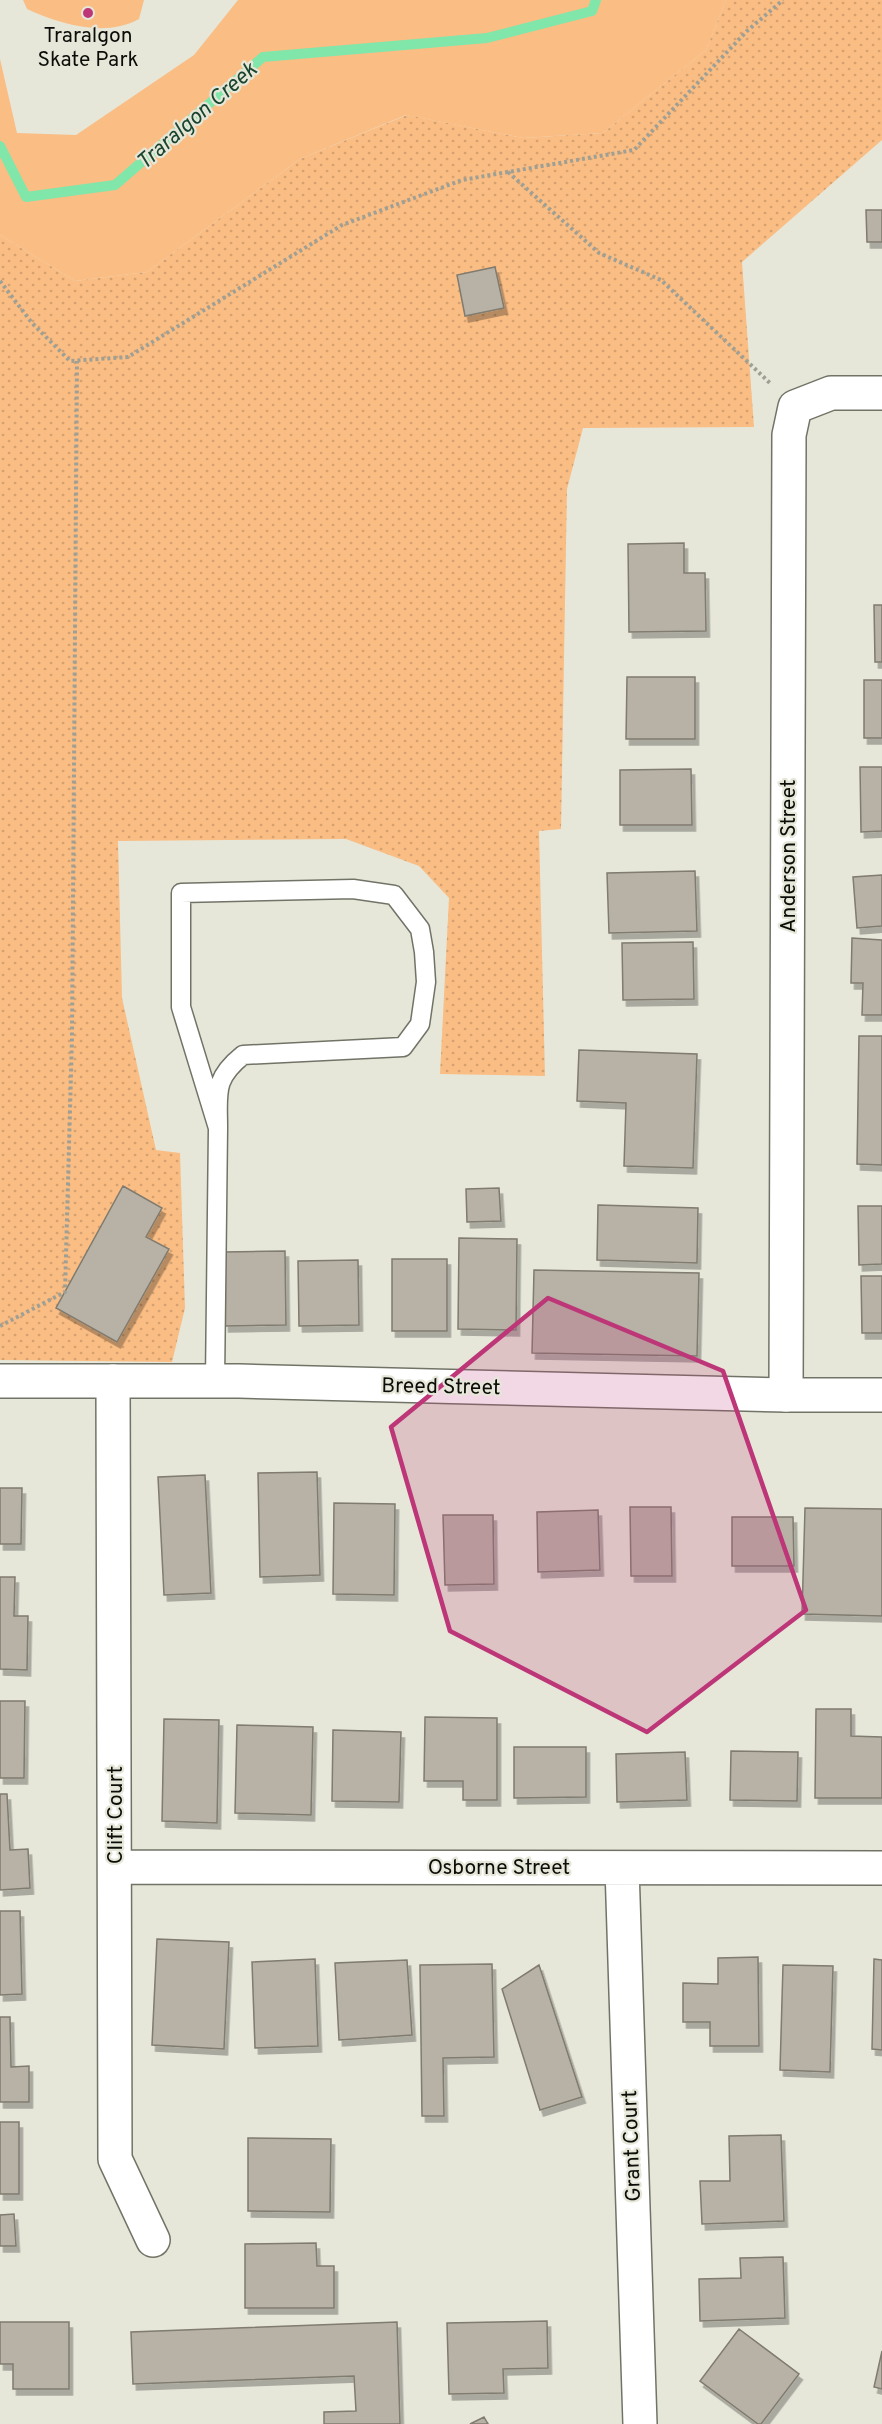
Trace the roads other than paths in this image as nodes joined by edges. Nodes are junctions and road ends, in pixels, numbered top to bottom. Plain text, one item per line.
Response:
1 (882, 393) edge
2 (218, 1128) junction
3 (0, 1381) edge
4 (113, 1381) junction
5 (214, 1381) junction
6 (786, 1395) junction
7 (882, 1395) edge
8 (115, 1867) junction
9 (622, 1868) junction
10 (882, 1868) edge
11 (153, 2240) dead end
12 (640, 2424) edge

1 - 6 street, Anderson Street
2 - 2 lane
2 - 5 lane
3 - 4 street, Breed Street
4 - 5 street, Breed Street
4 - 8 street, Clift Court
5 - 6 street, Breed Street
6 - 7 street, Breed Street
8 - 9 street, Osborne Street
8 - 11 street, Clift Court
9 - 10 street, Osborne Street
9 - 12 street, Grant Court

